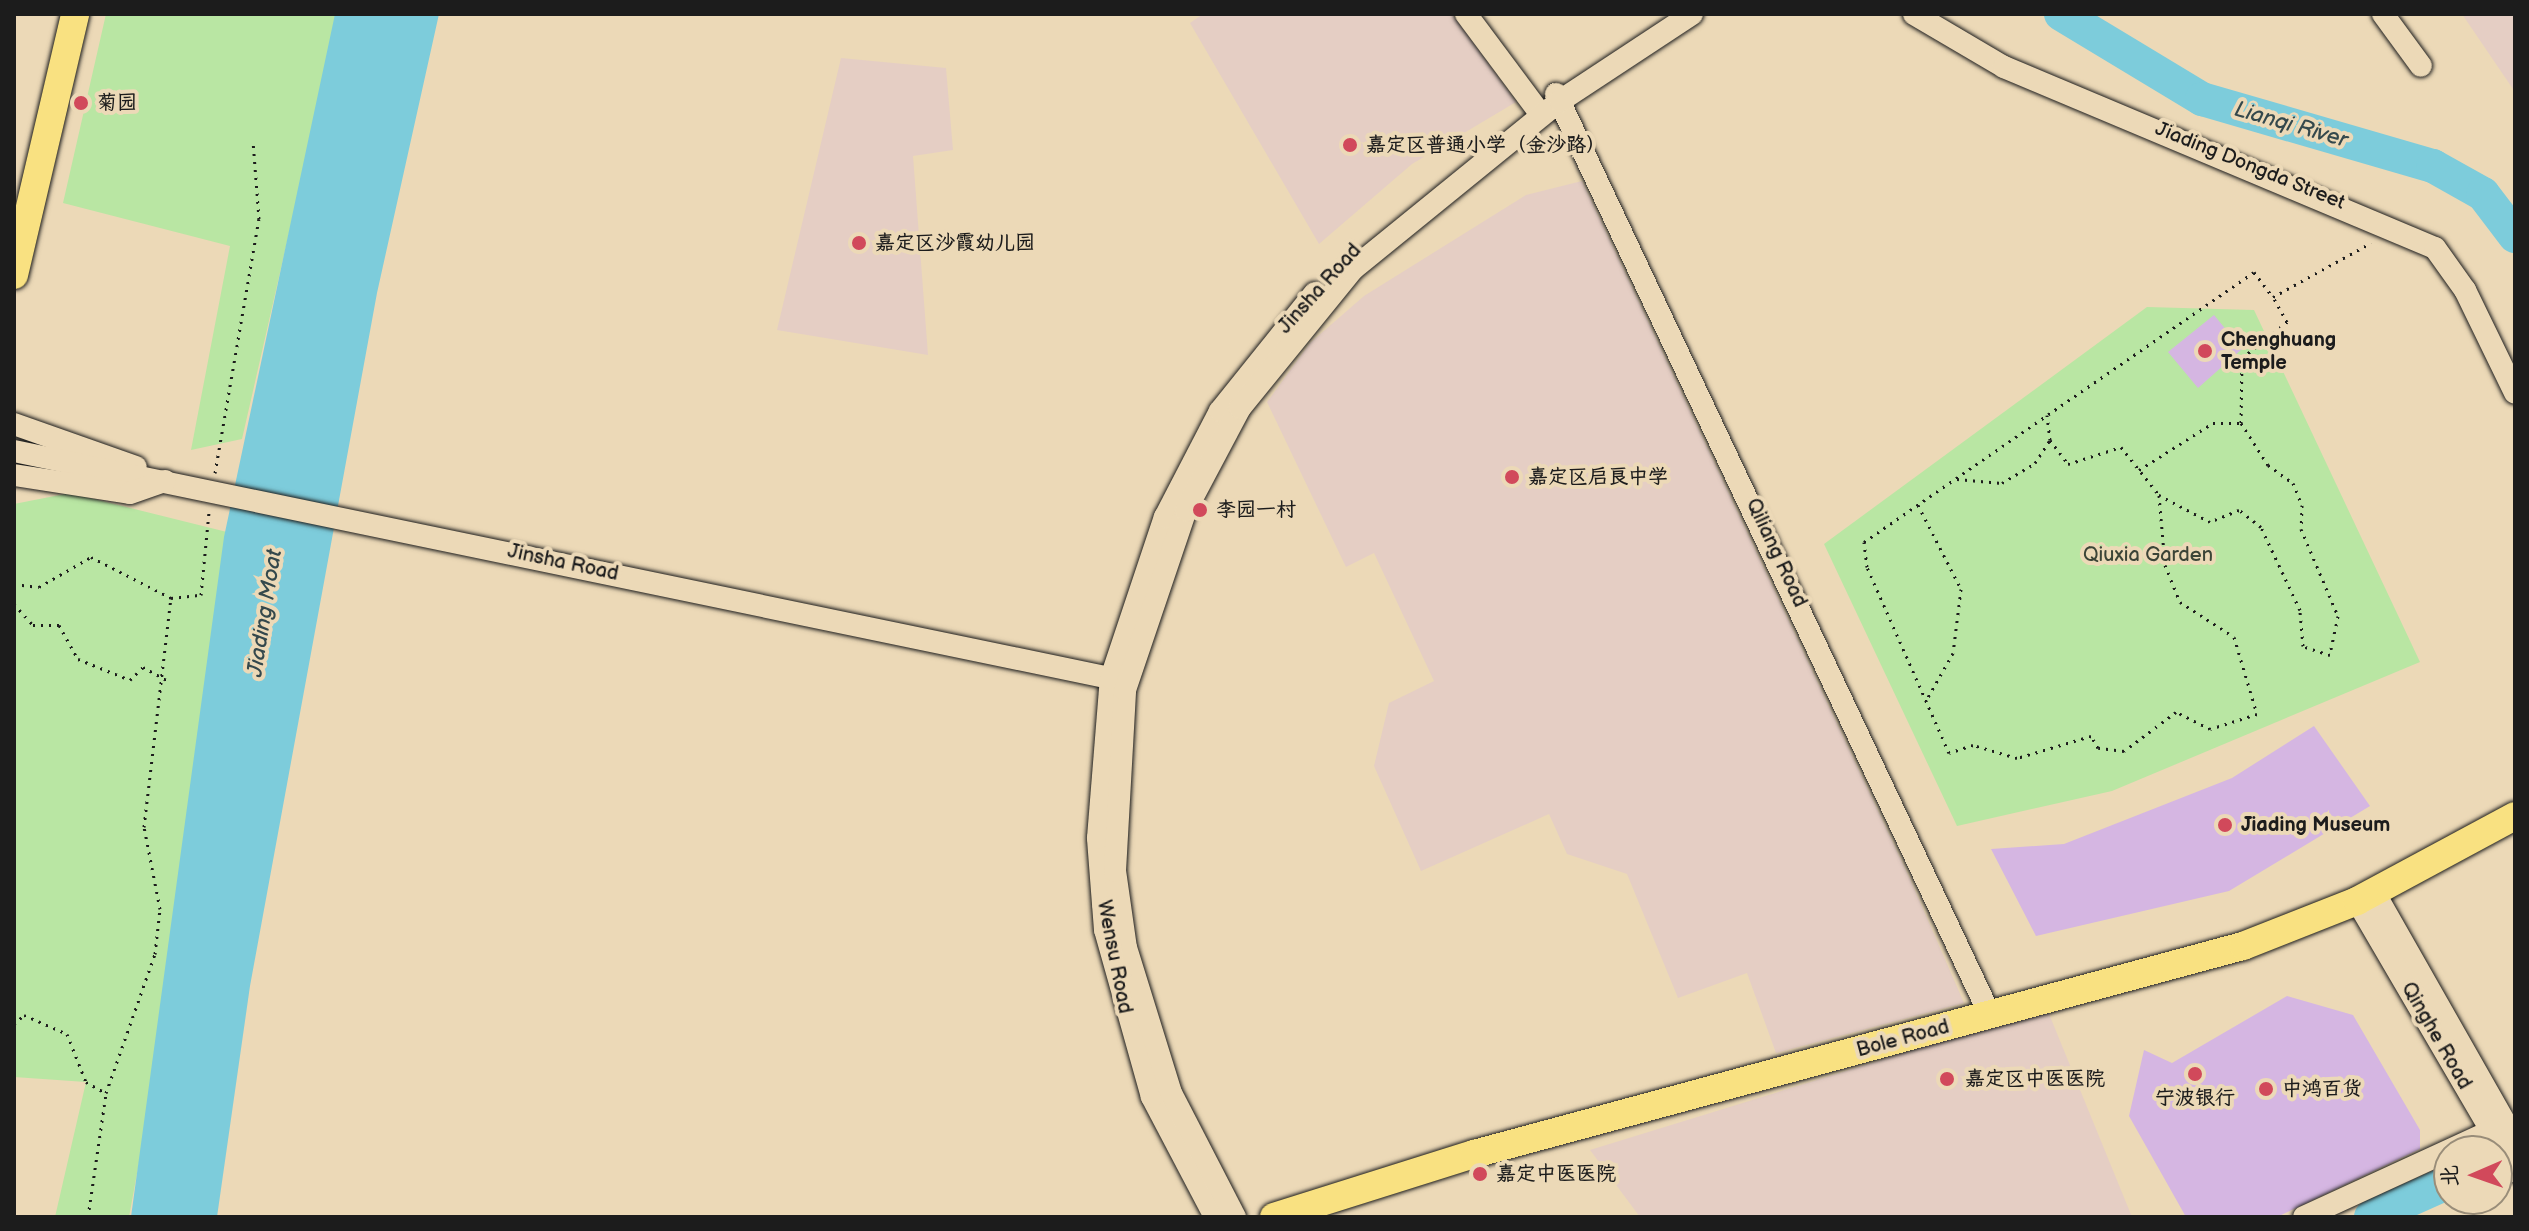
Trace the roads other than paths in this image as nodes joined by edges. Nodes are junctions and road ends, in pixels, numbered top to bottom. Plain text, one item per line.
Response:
1 (59, 14) edge
2 (75, 14) edge
3 (1466, 14) edge
4 (1670, 14) edge
5 (1692, 14) edge
6 (1914, 14) edge
7 (2383, 14) edge
8 (2421, 66) dead end
9 (1558, 98) junction
10 (1536, 108) junction
11 (14, 200) edge
12 (14, 275) edge
13 (2515, 393) edge
14 (14, 424) edge
15 (14, 451) edge
16 (14, 475) edge
17 (165, 481) junction
18 (1119, 680) junction
19 (2515, 816) edge
20 (2365, 896) junction
21 (1990, 1015) junction
22 (2507, 1134) edge
23 (2515, 1171) edge
24 (1215, 1217) edge
25 (1235, 1217) edge
26 (1274, 1217) edge
27 (2304, 1217) edge

1 - 11 main road
2 - 12 main road
3 - 10 street
4 - 9 street, Jinsha Road
5 - 9 street
6 - 13 street, Jiading Dongda Street
7 - 8 street
9 - 10 street, Jinsha Road
9 - 18 street
9 - 21 street, Qiliang Road
10 - 18 street, Jinsha Road
14 - 17 street
15 - 17 street, Jinsha Road
16 - 17 street
17 - 18 street, Jinsha Road
18 - 24 street, Wensu Road
18 - 25 street
19 - 20 main road, Bole Road
20 - 21 main road, Bole Road
20 - 22 street, Qinghe Road
21 - 26 main road, Bole Road
22 - 23 street, Qinghe Road
22 - 27 street

